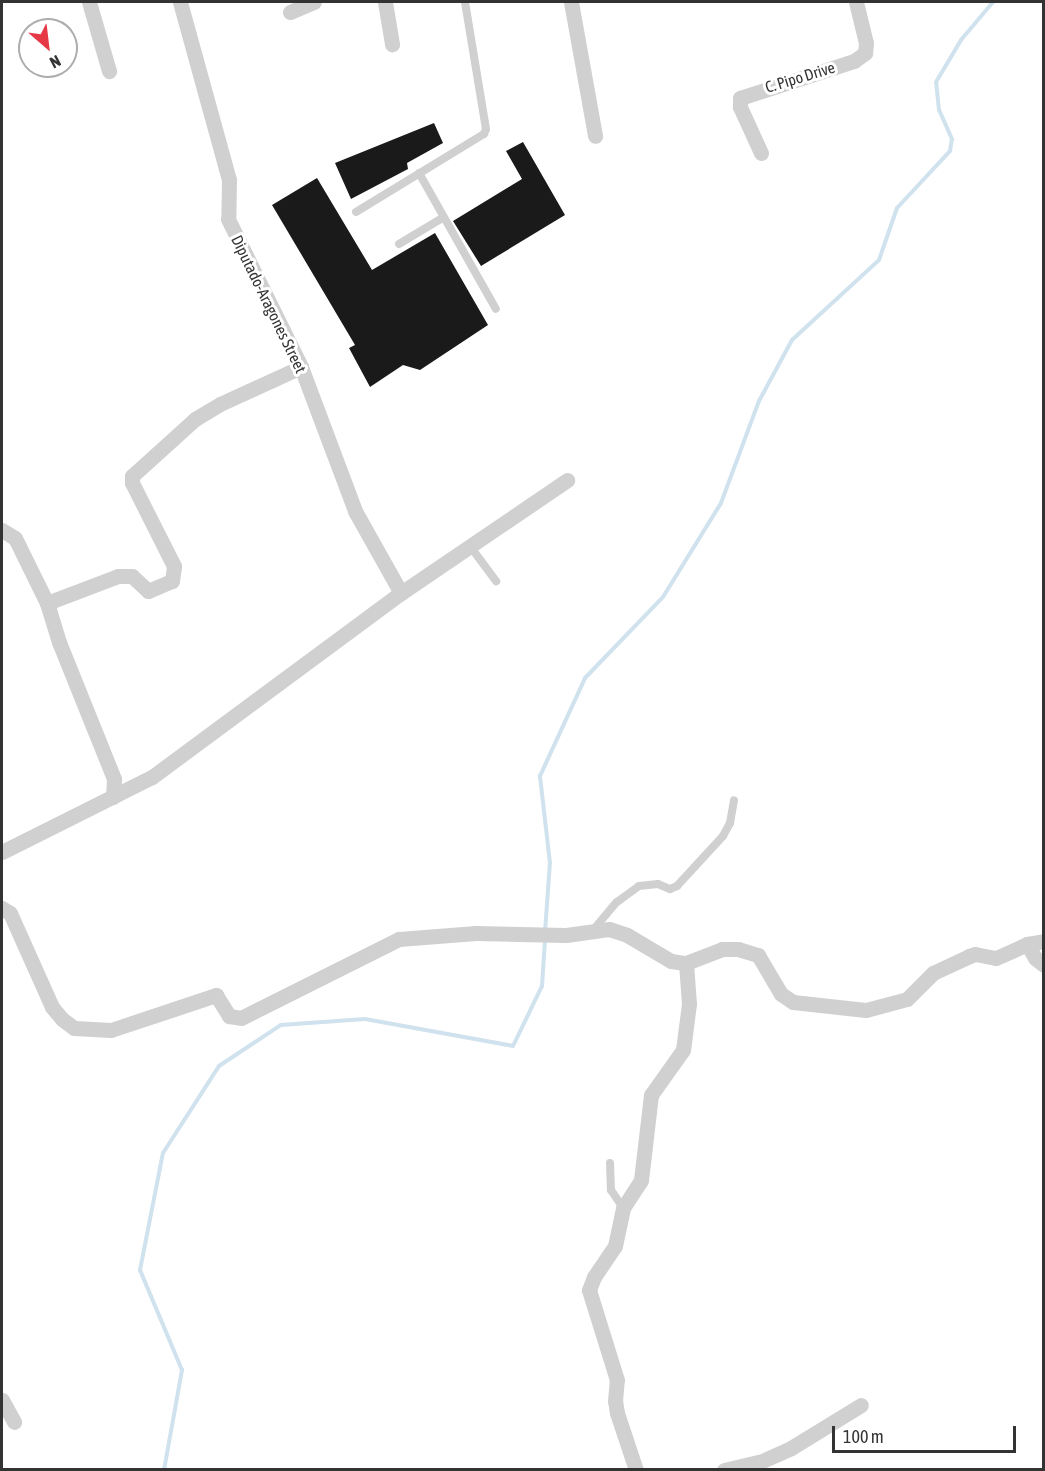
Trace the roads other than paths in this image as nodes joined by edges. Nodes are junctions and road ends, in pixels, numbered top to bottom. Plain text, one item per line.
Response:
1 (89, 2) edge
2 (180, 2) edge
3 (314, 2) edge
4 (385, 2) edge
5 (465, 2) edge
6 (572, 2) edge
7 (856, 2) edge
8 (290, 12) dead end
9 (392, 44) dead end
10 (109, 71) dead end
11 (595, 136) dead end
12 (761, 153) dead end
13 (419, 173) junction
14 (356, 212) dead end
15 (444, 217) junction
16 (399, 244) dead end
17 (496, 309) dead end
18 (302, 367) junction
19 (567, 480) dead end
20 (2, 530) edge
21 (470, 546) junction
22 (496, 581) dead end
23 (401, 593) junction
24 (47, 603) junction
25 (113, 797) junction
26 (734, 800) dead end
27 (2, 852) edge
28 (2, 908) edge
29 (592, 932) junction
30 (1044, 941) edge
31 (1027, 944) junction
32 (686, 963) junction
33 (1044, 965) edge
34 (610, 1163) dead end
35 (623, 1208) junction
36 (2, 1400) edge
37 (861, 1405) dead end
38 (14, 1422) dead end
39 (636, 1470) edge
40 (724, 1470) edge

1 - 10 street
2 - 18 street, Diputado-Aragones Street
3 - 8 street
4 - 9 street
5 - 13 lane
6 - 11 street
7 - 12 street, C. Pipo Drive
13 - 14 lane
13 - 15 lane
15 - 16 lane
15 - 17 lane
18 - 23 street, Diputado-Aragones Street
18 - 24 street
19 - 21 street
20 - 24 street
21 - 22 lane
21 - 23 street
23 - 25 street
24 - 25 street
25 - 27 street
26 - 29 lane
28 - 29 street
29 - 32 street
30 - 31 street
31 - 32 street
31 - 33 street
32 - 35 street
34 - 35 lane
35 - 39 street
36 - 38 street
37 - 40 street

